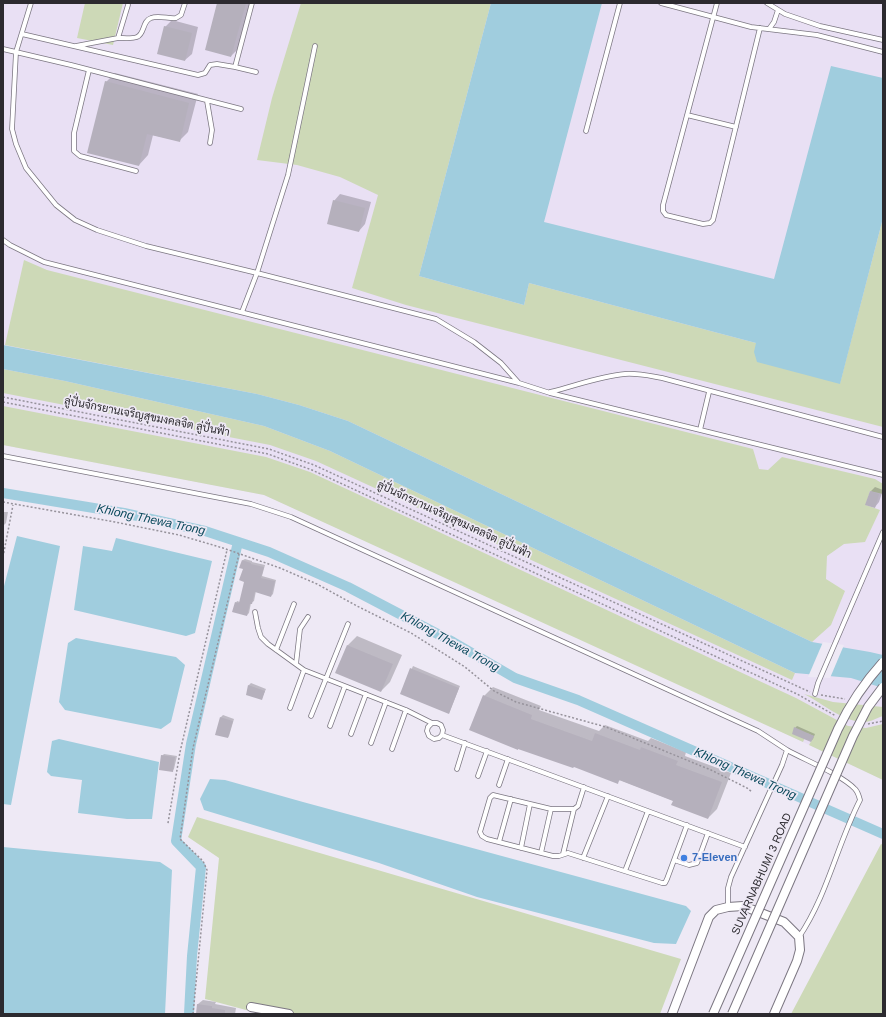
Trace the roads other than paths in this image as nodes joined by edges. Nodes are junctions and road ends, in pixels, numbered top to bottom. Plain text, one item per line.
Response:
1 (31, 3) edge
2 (184, 3) edge
3 (252, 3) edge
4 (620, 3) edge
5 (661, 3) edge
6 (717, 3) edge
7 (767, 3) edge
8 (128, 5) dead end
9 (776, 7) edge
10 (713, 18) junction
11 (760, 28) junction
12 (769, 29) junction
13 (22, 34) junction
14 (118, 38) junction
15 (883, 40) edge
16 (74, 46) junction
17 (315, 46) dead end
18 (3, 49) edge
19 (16, 52) junction
20 (883, 52) edge
21 (235, 67) junction
22 (89, 70) junction
23 (256, 72) dead end
24 (207, 101) junction
25 (241, 109) dead end
26 (687, 115) junction
27 (736, 127) junction
28 (586, 131) dead end
29 (210, 143) dead end
30 (136, 171) dead end
31 (3, 240) edge
32 (256, 272) junction
33 (242, 312) junction
34 (519, 383) junction
35 (550, 392) junction
36 (709, 392) junction
37 (700, 430) junction
38 (883, 437) edge
39 (3, 456) edge
40 (883, 475) edge
41 (883, 532) edge
42 (294, 604) dead end
43 (255, 612) dead end
44 (308, 617) dead end
45 (348, 624) dead end
46 (276, 650) junction
47 (883, 662) edge
48 (296, 664) junction
49 (304, 670) junction
50 (326, 678) junction
51 (345, 686) junction
52 (883, 687) edge
53 (366, 694) junction
54 (815, 694) road end
55 (386, 702) junction
56 (290, 708) dead end
57 (406, 710) junction
58 (311, 716) dead end
59 (432, 723) junction
60 (330, 726) dead end
61 (351, 734) dead end
62 (442, 735) junction
63 (372, 743) dead end
64 (465, 743) junction
65 (392, 749) dead end
66 (787, 750) junction
67 (487, 751) junction
68 (508, 759) junction
69 (457, 769) dead end
70 (478, 776) dead end
71 (499, 785) dead end
72 (584, 787) junction
73 (608, 796) junction
74 (511, 799) junction
75 (530, 804) junction
76 (551, 808) junction
77 (574, 809) junction
78 (648, 811) junction
79 (687, 825) junction
80 (708, 833) junction
81 (499, 842) junction
82 (745, 847) junction
83 (521, 848) junction
84 (541, 853) junction
85 (563, 854) junction
86 (583, 858) junction
87 (674, 860) junction
88 (625, 871) junction
89 (728, 907) junction
90 (799, 937) junction
91 (251, 1007) dead end
92 (289, 1014) edge
93 (672, 1014) edge
94 (713, 1014) edge
95 (732, 1014) edge
96 (774, 1014) edge

1 - 13 lane
2 - 14 lane
3 - 21 lane
4 - 28 lane
5 - 10 lane
6 - 10 lane
7 - 9 lane
8 - 14 lane
9 - 12 lane
9 - 15 lane
10 - 11 lane
10 - 26 lane
11 - 12 lane
11 - 27 lane
12 - 20 lane
13 - 16 lane
13 - 19 lane
14 - 16 lane
16 - 21 lane
17 - 32 lane
18 - 19 lane
19 - 22 lane
19 - 32 lane
21 - 23 lane
22 - 24 lane
22 - 30 lane
24 - 25 lane
24 - 29 lane
26 - 27 lane
26 - 27 lane
31 - 33 lane
32 - 33 lane
32 - 34 lane
33 - 34 lane
34 - 35 lane
35 - 36 lane
35 - 37 lane
36 - 37 lane
36 - 38 lane
37 - 40 lane
39 - 66 lane
41 - 54 lane
42 - 46 lane
43 - 46 lane
44 - 48 lane
45 - 50 lane
46 - 48 lane
47 - 94 street, SUVARNABHUMI 3 ROAD, bridge
48 - 49 lane
49 - 50 lane
49 - 56 lane
50 - 51 lane
50 - 58 lane
51 - 53 lane
51 - 60 lane
52 - 95 street, bridge
53 - 55 lane
53 - 61 lane
55 - 57 lane
55 - 63 lane
57 - 59 lane
57 - 65 lane
59 - 62 lane
59 - 62 lane
62 - 64 lane
64 - 67 lane
64 - 69 lane
66 - 82 lane
66 - 90 lane
67 - 68 lane
67 - 70 lane
68 - 71 lane
68 - 72 lane
72 - 73 lane
72 - 77 lane
73 - 78 lane
73 - 86 lane
74 - 75 lane
74 - 81 lane
74 - 81 lane
75 - 76 lane
75 - 83 lane
76 - 77 lane
76 - 84 lane
77 - 85 lane
78 - 79 lane
78 - 88 lane
79 - 80 lane
79 - 87 lane
80 - 82 lane
80 - 87 lane
81 - 83 lane
82 - 89 lane
83 - 84 lane
84 - 85 lane
85 - 86 lane
86 - 88 lane
87 - 88 lane
89 - 90 street
89 - 93 street
90 - 96 street
91 - 92 street

